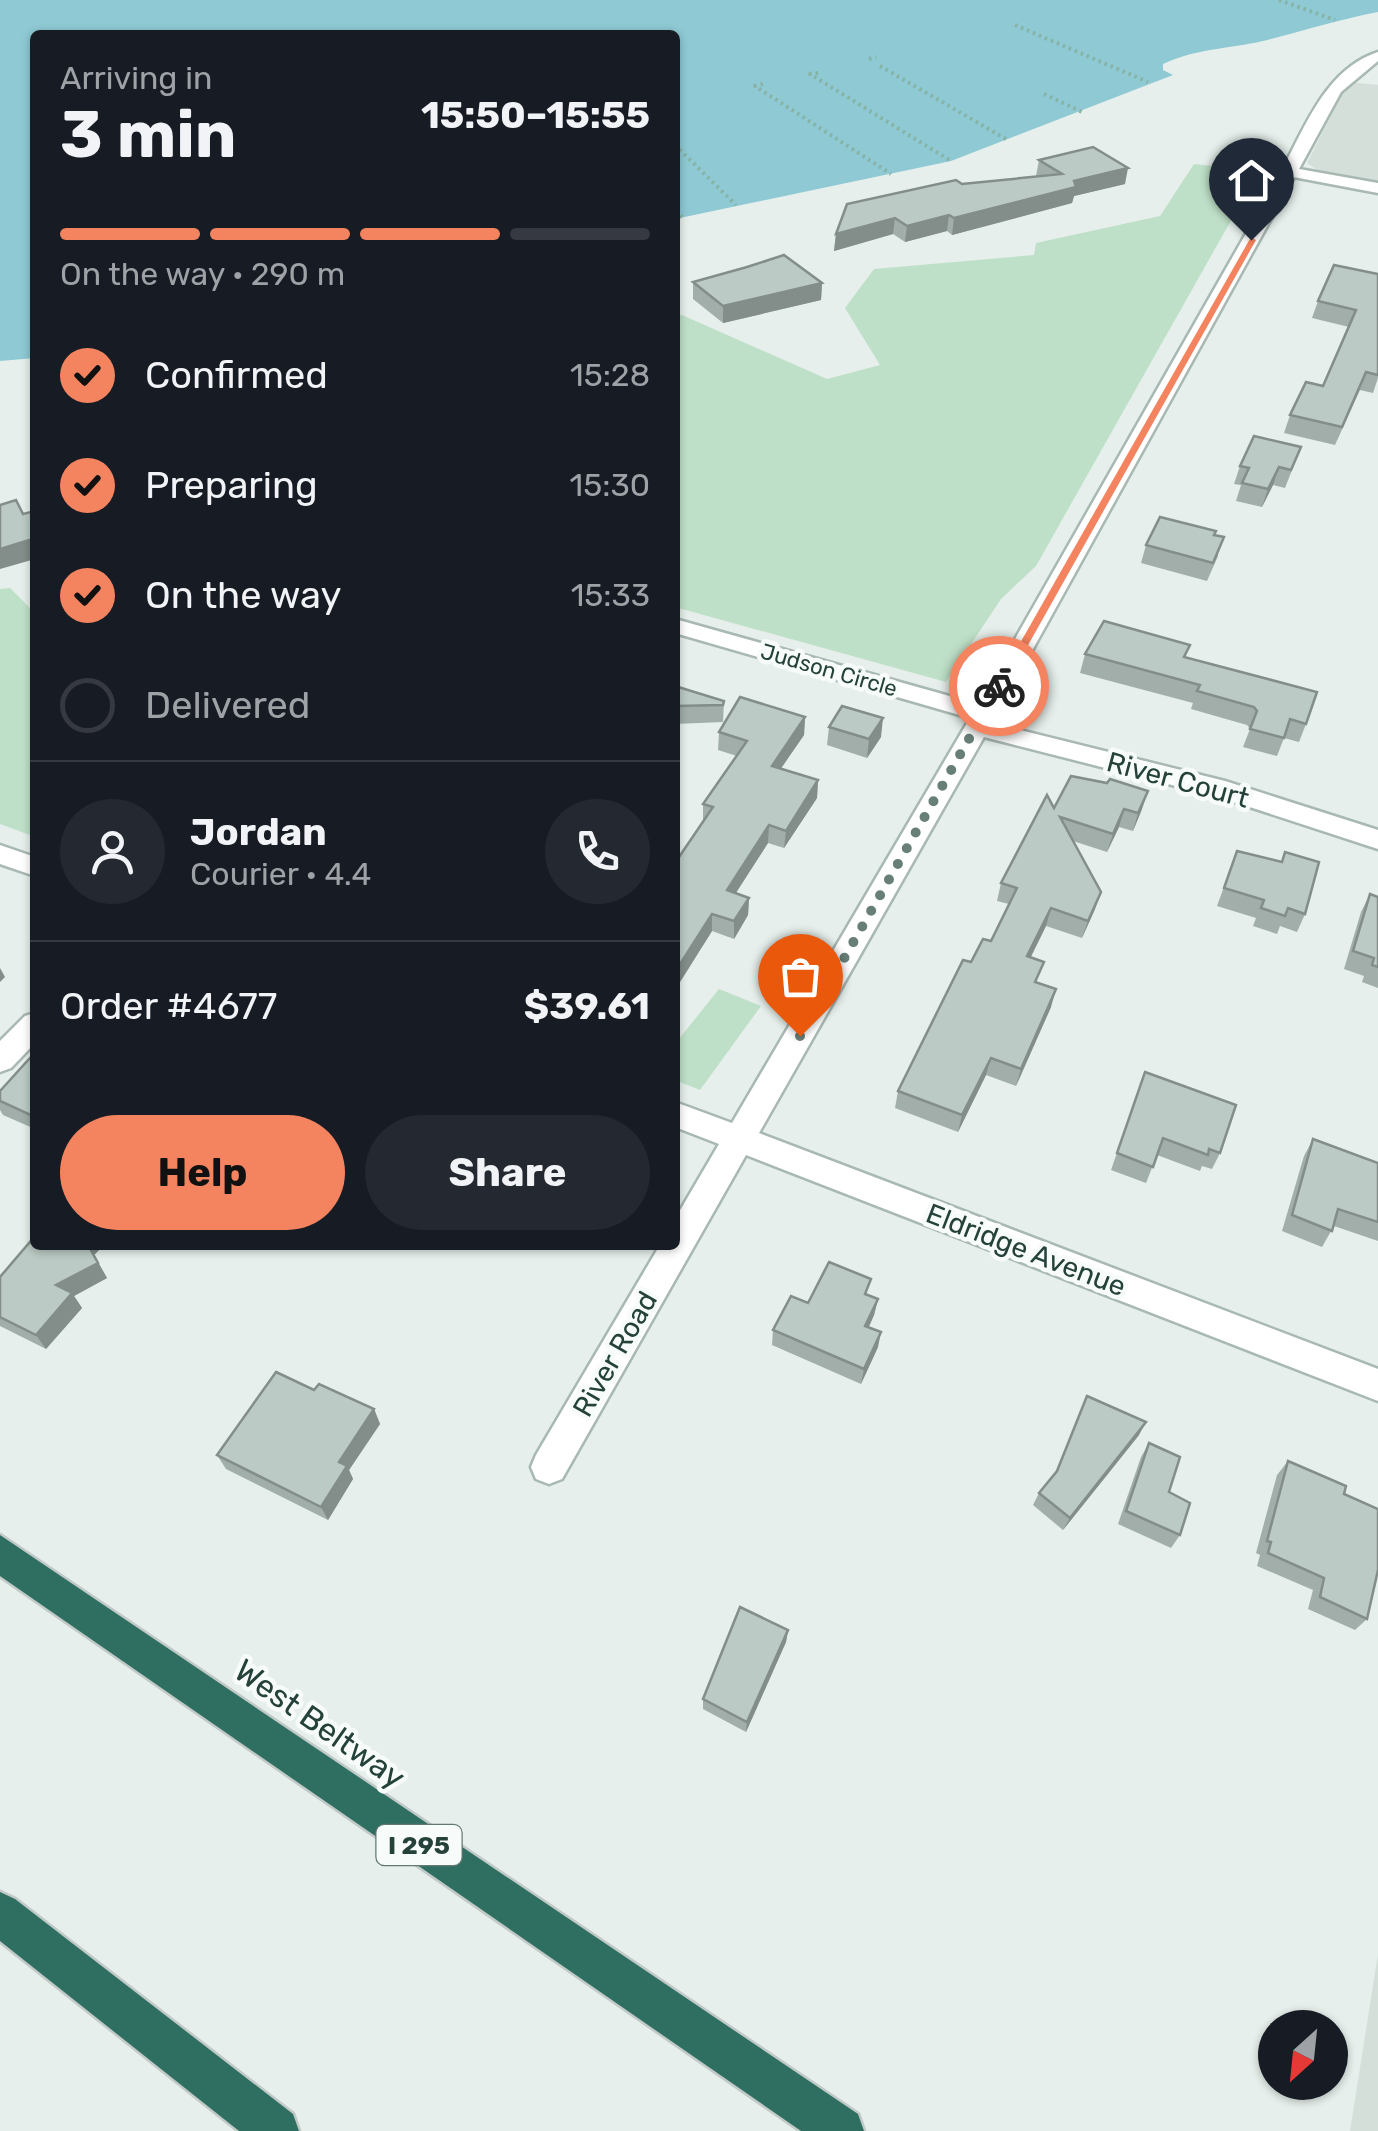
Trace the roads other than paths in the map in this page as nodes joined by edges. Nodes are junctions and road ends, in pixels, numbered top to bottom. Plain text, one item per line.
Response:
1 (1378, 56) edge
2 (1289, 172) junction
3 (1378, 188) edge
4 (680, 628) edge
5 (980, 721) junction
6 (1378, 840) edge
7 (0, 854) edge
8 (30, 865) edge
9 (30, 1029) edge
10 (0, 1060) edge
11 (680, 1116) edge
12 (740, 1140) junction
13 (680, 1242) edge
14 (676, 1250) edge
15 (1378, 1385) edge
16 (549, 1466) dead end
17 (0, 1554) edge
18 (0, 1914) edge
19 (276, 2131) edge
20 (841, 2131) edge

1 - 2 street, River Road
2 - 3 street
2 - 5 street, River Road
4 - 5 street, Judson Circle
5 - 6 street, River Court
5 - 12 street, River Road
7 - 8 street
9 - 10 street
11 - 12 street, Eldridge Avenue
12 - 13 street, River Road
12 - 15 street, Eldridge Avenue
14 - 16 street, River Road
17 - 20 highway, West Beltway / I 295
18 - 19 highway

